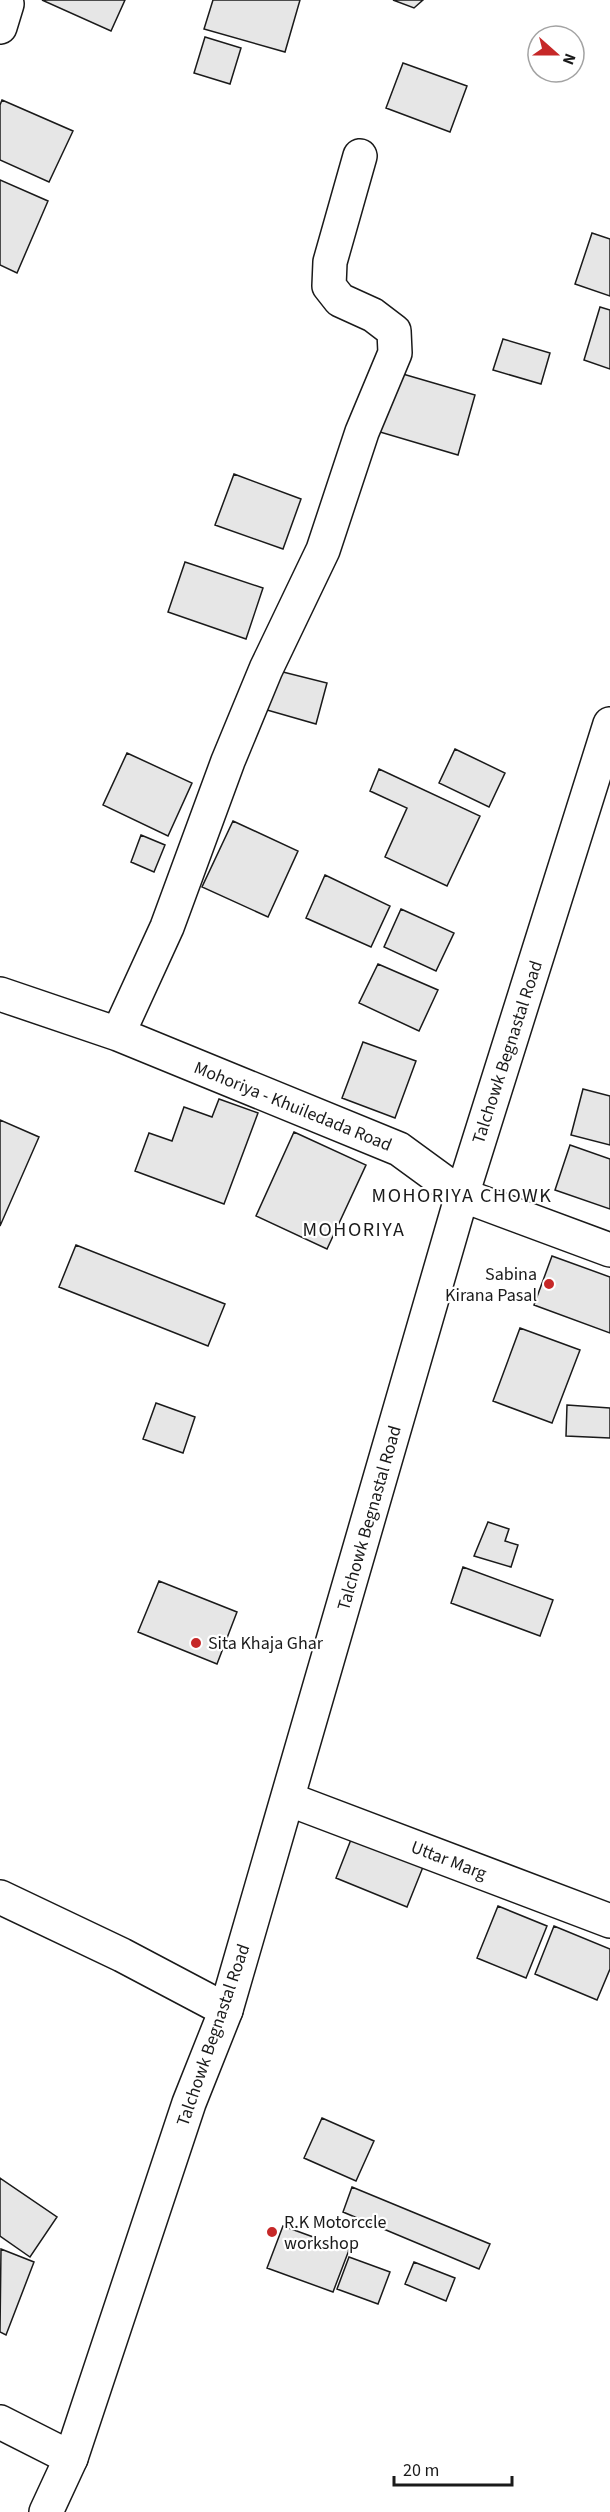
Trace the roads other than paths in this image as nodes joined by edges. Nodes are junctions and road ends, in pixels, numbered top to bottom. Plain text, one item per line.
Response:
1 (360, 156) dead end
2 (610, 724) edge
3 (0, 994) edge
4 (118, 1034) junction
5 (462, 1195) junction
6 (610, 1251) edge
7 (288, 1799) junction
8 (0, 1897) edge
9 (610, 1921) edge
10 (226, 2010) junction
11 (0, 2422) edge
12 (71, 2458) junction
13 (46, 2512) edge

1 - 4 street
2 - 5 street, Talchowk Begnastal Road
3 - 4 street, Mohoriya - Khuiledada Road
4 - 5 street, Mohoriya - Khuiledada Road
5 - 6 street, Mohoriya - Khuiledada Road
5 - 7 street, Talchowk Begnastal Road
7 - 9 street, Uttar Marg
7 - 10 street, Talchowk Begnastal Road
8 - 10 street
10 - 12 street, Talchowk Begnastal Road
11 - 12 street
12 - 13 street, Talchowk Begnastal Road

